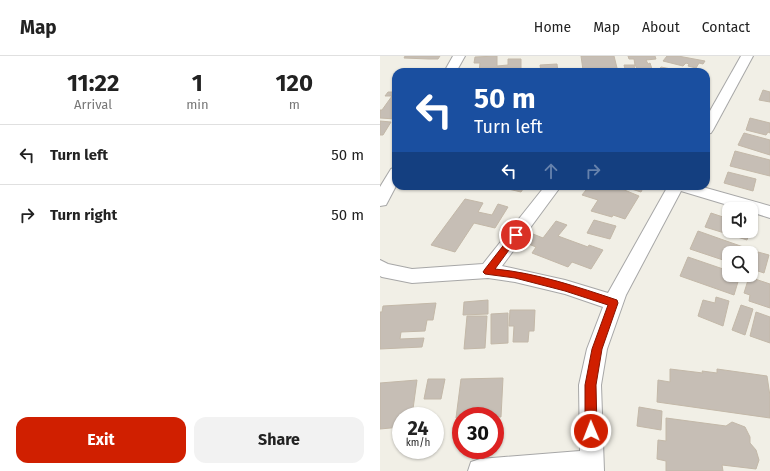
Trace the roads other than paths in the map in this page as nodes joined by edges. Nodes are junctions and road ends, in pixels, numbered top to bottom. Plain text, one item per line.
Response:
1 (458, 56) edge
2 (747, 56) edge
3 (452, 68) edge
4 (712, 107) edge
5 (392, 179) edge
6 (550, 190) edge
7 (674, 190) edge
8 (694, 190) edge
9 (380, 201) edge
10 (770, 212) edge
11 (380, 267) edge
12 (488, 272) junction
13 (614, 303) junction
14 (592, 466) edge
15 (480, 471) edge

1 - 3 street
2 - 4 street
5 - 9 street
6 - 12 street
7 - 13 street
8 - 10 street
11 - 12 street
12 - 13 street
13 - 14 street
14 - 15 street

